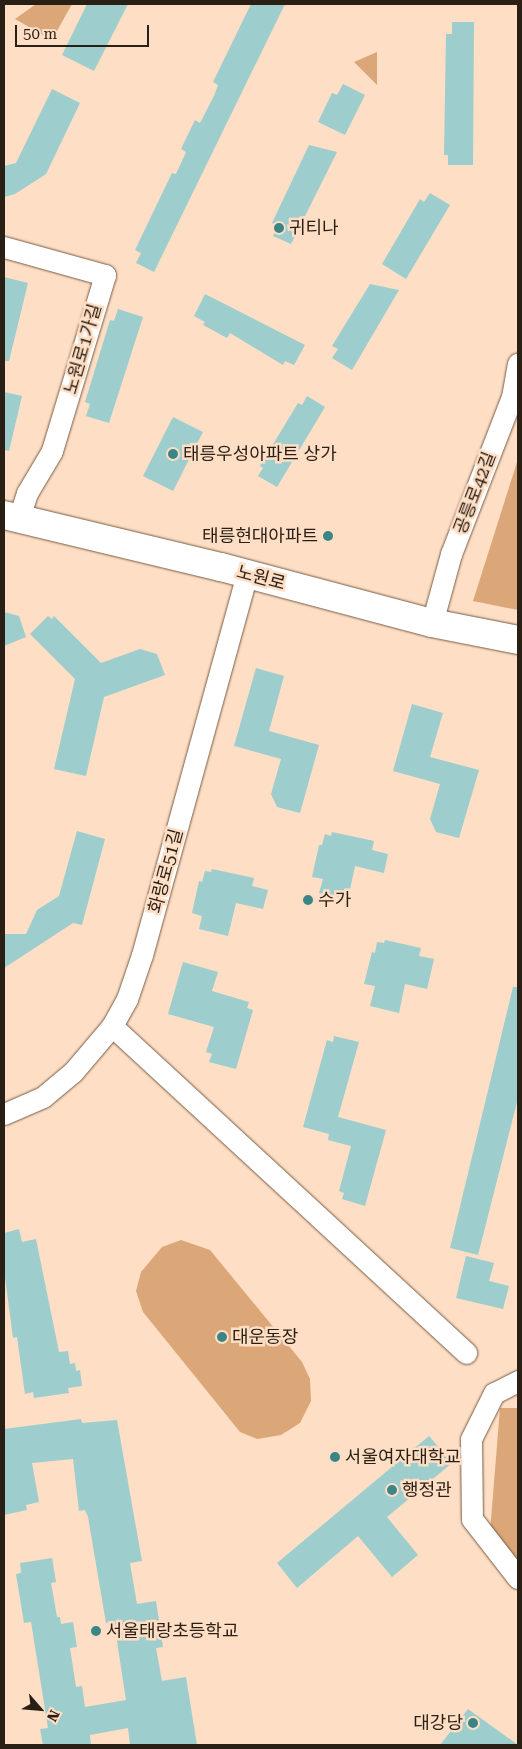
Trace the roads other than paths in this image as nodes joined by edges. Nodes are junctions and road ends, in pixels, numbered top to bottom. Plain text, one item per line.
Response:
1 (4, 247) edge
2 (518, 364) edge
3 (11, 517) edge
4 (247, 574) junction
5 (432, 623) junction
6 (518, 640) edge
7 (112, 1026) junction
8 (4, 1114) edge
9 (466, 1353) dead end
10 (518, 1381) edge
11 (518, 1578) edge

1 - 3 street, 노원로1가길
2 - 5 street, 공릉로42길
3 - 4 main road, 노원로
4 - 5 main road, 노원로
4 - 7 street, 화랑로51길
5 - 6 main road, 노원로
7 - 8 street, 화랑로51길
7 - 9 street
10 - 11 street

